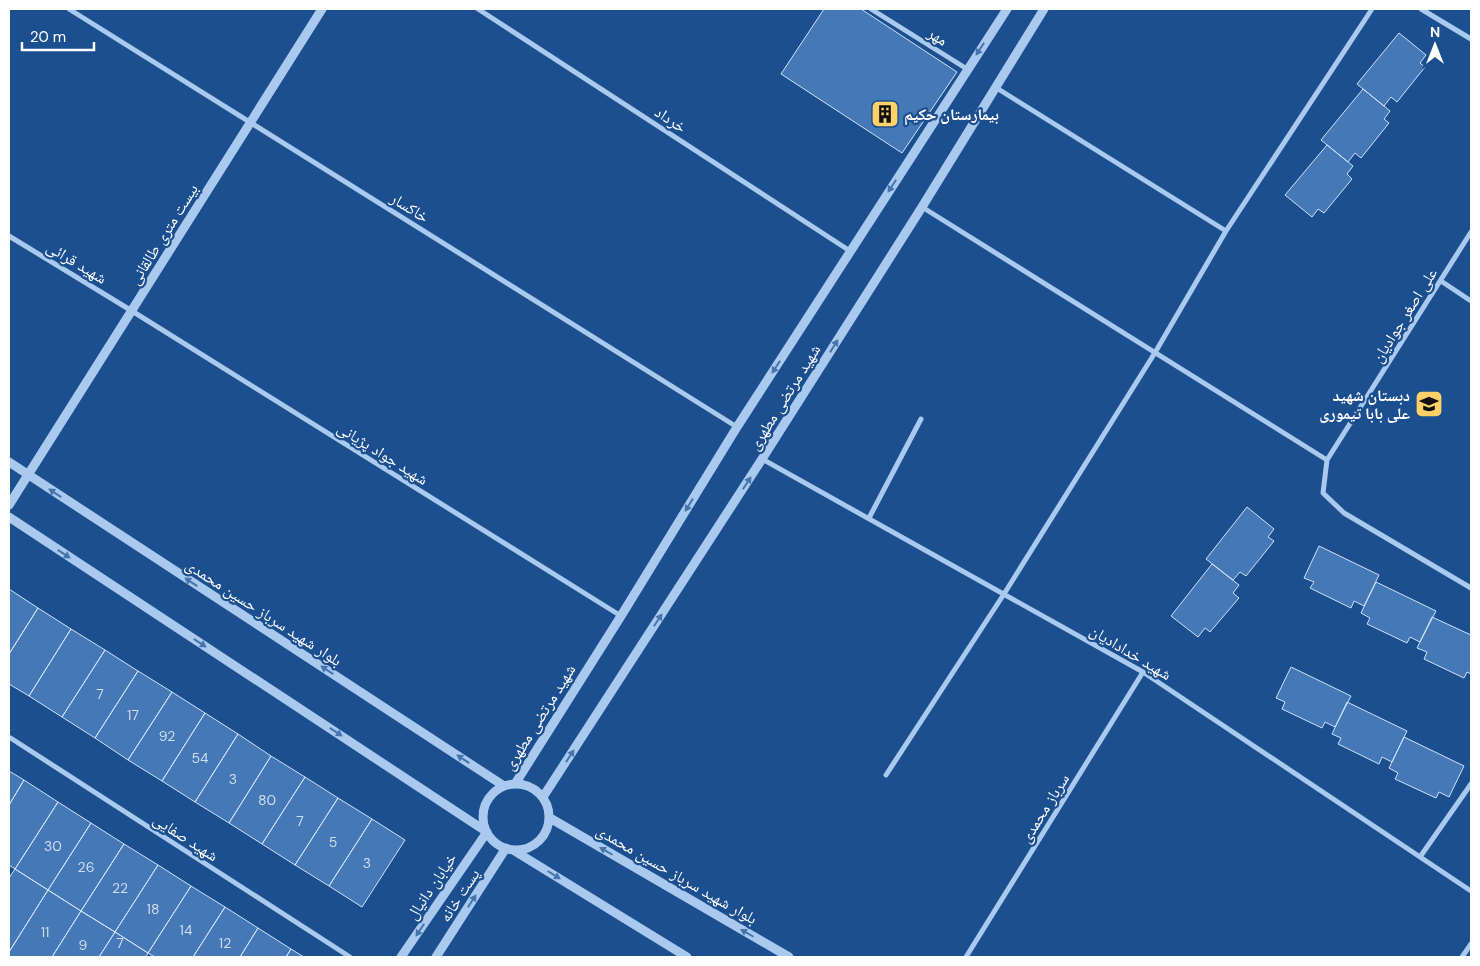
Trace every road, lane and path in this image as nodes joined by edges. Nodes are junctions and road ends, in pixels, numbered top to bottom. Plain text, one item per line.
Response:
1 (69, 9) edge
2 (322, 9) edge
3 (478, 9) edge
4 (871, 9) edge
5 (1006, 9) edge
6 (1044, 9) edge
7 (1372, 9) edge
8 (1421, 9) edge
9 (1471, 38) edge
10 (967, 69) junction
11 (995, 87) junction
12 (250, 122) junction
13 (922, 207) junction
14 (1226, 231) junction
15 (1471, 232) edge
16 (9, 236) edge
17 (850, 251) junction
18 (1441, 281) junction
19 (1471, 301) edge
20 (132, 311) junction
21 (1156, 352) junction
22 (921, 419) dead end
23 (737, 427) junction
24 (762, 459) junction
25 (1327, 460) junction
26 (9, 462) edge
27 (28, 475) junction
28 (9, 504) edge
29 (9, 517) edge
30 (869, 518) junction
31 (1471, 588) edge
32 (1004, 594) junction
33 (621, 616) junction
34 (1143, 672) junction
35 (9, 737) edge
36 (886, 775) dead end
37 (515, 784) junction
38 (1471, 784) edge
39 (504, 786) junction
40 (543, 797) junction
41 (550, 818) junction
42 (487, 832) junction
43 (510, 849) junction
44 (1420, 857) junction
45 (1471, 891) edge
46 (1471, 944) edge
47 (350, 957) edge
48 (401, 957) edge
49 (436, 957) edge
50 (687, 957) edge
51 (789, 957) edge
52 (966, 957) edge
53 (1462, 957) edge

1 - 12 street, خاکسار
2 - 12 street, بیست متری طالقانی
3 - 17 street, خرداد
4 - 10 street, مهر
5 -> 10 street, شهید مرتضی مطهری
6 - 11 street, شهید مرتضی مطهری
7 - 14 street
8 - 9 street
10 -> 17 street, شهید مرتضی مطهری
11 - 13 street, شهید مرتضی مطهری
11 - 14 street
12 - 20 street, بیست متری طالقانی
12 - 23 street, خاکسار
13 - 21 street
24 -> 13 street, شهید مرتضی مطهری
14 - 21 street
15 - 18 street, علی اصغر جوادیان
16 - 20 street, شهید قرائی
17 -> 23 street, شهید مرتضی مطهری
18 - 19 street
18 - 25 street, علی اصغر جوادیان
20 - 27 street, بیست متری طالقانی
20 - 33 street, شهید جواد پژیانی
21 - 25 street
21 - 32 street
22 - 30 street
23 -> 33 street, شهید مرتضی مطهری
24 - 30 street, شهید خدادادیان
40 -> 24 street, شهید مرتضی مطهری
25 - 31 street, علی اصغر جوادیان
26 - 27 street, بلوار شهید سرباز حسین محمدی
27 - 28 street, بیست متری طالقانی
39 -> 27 street, بلوار شهید سرباز حسین محمدی
29 -> 42 street
30 - 32 street, شهید خدادادیان
32 - 34 street, شهید خدادادیان
32 - 36 street
33 - 37 street, شهید مرتضی مطهری
34 - 44 street, شهید خدادادیان
34 - 52 street, سرباز محمدی
35 - 47 street, شهید صفایی
37 - 39 street
37 - 40 street
38 - 44 street
39 - 42 street
40 - 41 street
41 - 43 street
51 -> 41 street, بلوار شهید سرباز حسین محمدی
42 - 43 street
42 -> 48 street, خیابان دانیال
49 -> 43 street, پست خانه
43 -> 50 street
44 - 45 street, شهید خدادادیان
46 - 53 street

